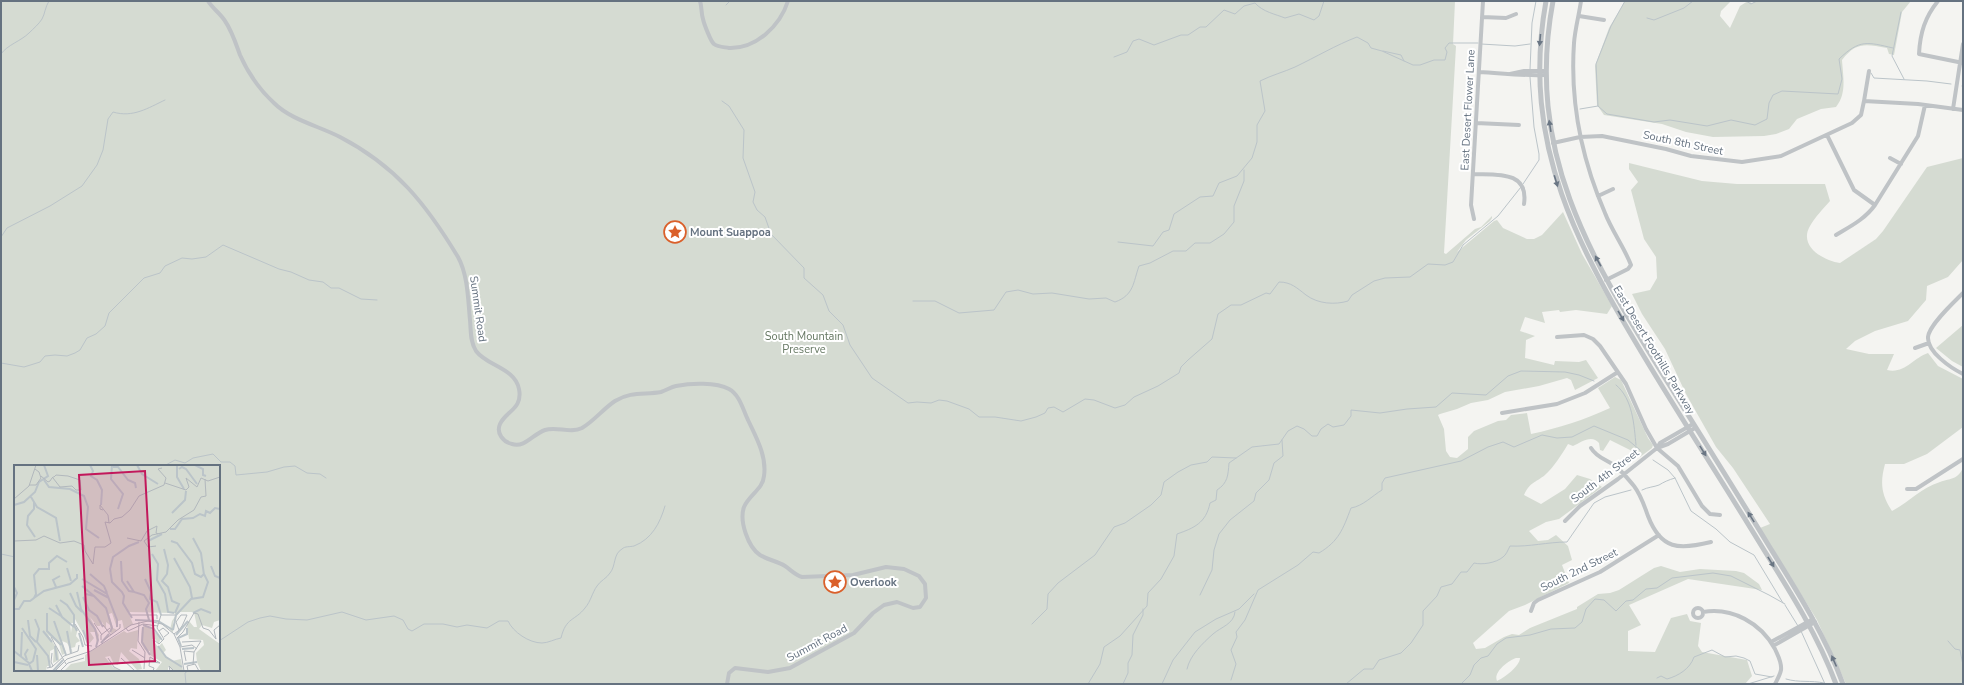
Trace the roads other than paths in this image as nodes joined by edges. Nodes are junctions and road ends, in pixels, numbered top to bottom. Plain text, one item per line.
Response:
1 (208, 1) edge
2 (700, 1) edge
3 (788, 1) edge
4 (1483, 1) edge
5 (1546, 1) edge
6 (1553, 1) edge
7 (1582, 1) edge
8 (1938, 1) edge
9 (1516, 14) dead end
10 (1579, 16) junction
11 (1482, 17) junction
12 (1604, 20) dead end
13 (1963, 44) edge
14 (1962, 62) edge
15 (1869, 71) dead end
16 (1479, 72) junction
17 (1539, 73) junction
18 (1545, 73) junction
19 (1864, 101) junction
20 (1925, 105) junction
21 (1953, 109) junction
22 (1963, 110) edge
23 (1476, 123) junction
24 (1519, 125) dead end
25 (1827, 135) junction
26 (1580, 137) junction
27 (1553, 142) junction
28 (1546, 144) junction
29 (1890, 158) dead end
30 (1902, 164) junction
31 (1473, 174) junction
32 (1613, 189) dead end
33 (1598, 196) junction
34 (1524, 204) dead end
35 (1876, 205) junction
36 (1474, 219) dead end
37 (1836, 235) dead end
38 (1608, 279) junction
39 (1602, 282) junction
40 (1963, 293) edge
41 (1558, 337) dead end
42 (1929, 343) junction
43 (1915, 348) dead end
44 (1618, 372) junction
45 (1963, 374) edge
46 (1502, 414) dead end
47 (1691, 427) junction
48 (1673, 438) junction
49 (1591, 448) dead end
50 (1657, 448) junction
51 (1963, 459) edge
52 (1624, 474) junction
53 (1907, 489) dead end
54 (1720, 515) dead end
55 (1565, 521) dead end
56 (1659, 535) junction
57 (1712, 542) dead end
58 (1531, 611) dead end
59 (1703, 612) dead end
60 (1814, 620) junction
61 (1809, 624) junction
62 (1772, 644) junction
63 (1842, 681) edge
64 (1836, 683) edge
65 (727, 684) edge
66 (1775, 684) edge

1 - 65 street, Summit Road
2 - 3 street
4 - 11 street, East Desert Flower Lane
5 -> 17 street, East Desert Foothills Parkway
6 - 18 street, East Desert Foothills Parkway
7 - 10 street
8 - 14 street
9 - 11 street
10 - 12 street
10 - 26 street
11 - 16 street, East Desert Flower Lane
13 - 14 street
14 - 21 street
15 - 19 street, South 8th Street
16 - 17 street
16 - 23 street, East Desert Flower Lane
17 - 18 street
17 - 28 street, East Desert Foothills Parkway
27 -> 18 street, East Desert Foothills Parkway
19 - 20 street
19 - 25 street, South 8th Street
20 - 21 street
20 - 30 street
21 - 22 street
23 - 24 street
23 - 31 street, East Desert Flower Lane
25 - 26 street, South 8th Street
25 - 35 street
26 - 27 street, South 8th Street
26 - 33 street
27 - 28 street, South 8th Street
38 -> 27 street, East Desert Foothills Parkway
28 -> 39 street, East Desert Foothills Parkway
29 - 30 street
30 - 35 street
31 - 34 street
31 - 36 street, East Desert Flower Lane
32 - 33 street
33 - 38 street
35 - 37 street
38 - 39 street
38 - 47 street, East Desert Foothills Parkway
39 -> 47 street, East Desert Foothills Parkway
40 - 42 street
41 - 44 street
42 - 43 street
42 - 45 street
44 - 46 street
44 - 50 street
47 - 48 street, South 4th Street
60 -> 47 street, East Desert Foothills Parkway
47 -> 61 street, East Desert Foothills Parkway
48 - 50 street, South 4th Street
48 - 50 street, South 4th Street
49 - 52 street
50 - 52 street, South 4th Street
50 - 54 street
51 - 53 street
52 - 55 street, South 4th Street
52 - 56 street
56 - 57 street
56 - 58 street, South 2nd Street
59 - 62 street
60 - 61 street
63 -> 60 street, East Desert Foothills Parkway
61 - 62 street
61 - 64 street, East Desert Foothills Parkway
62 - 66 street

